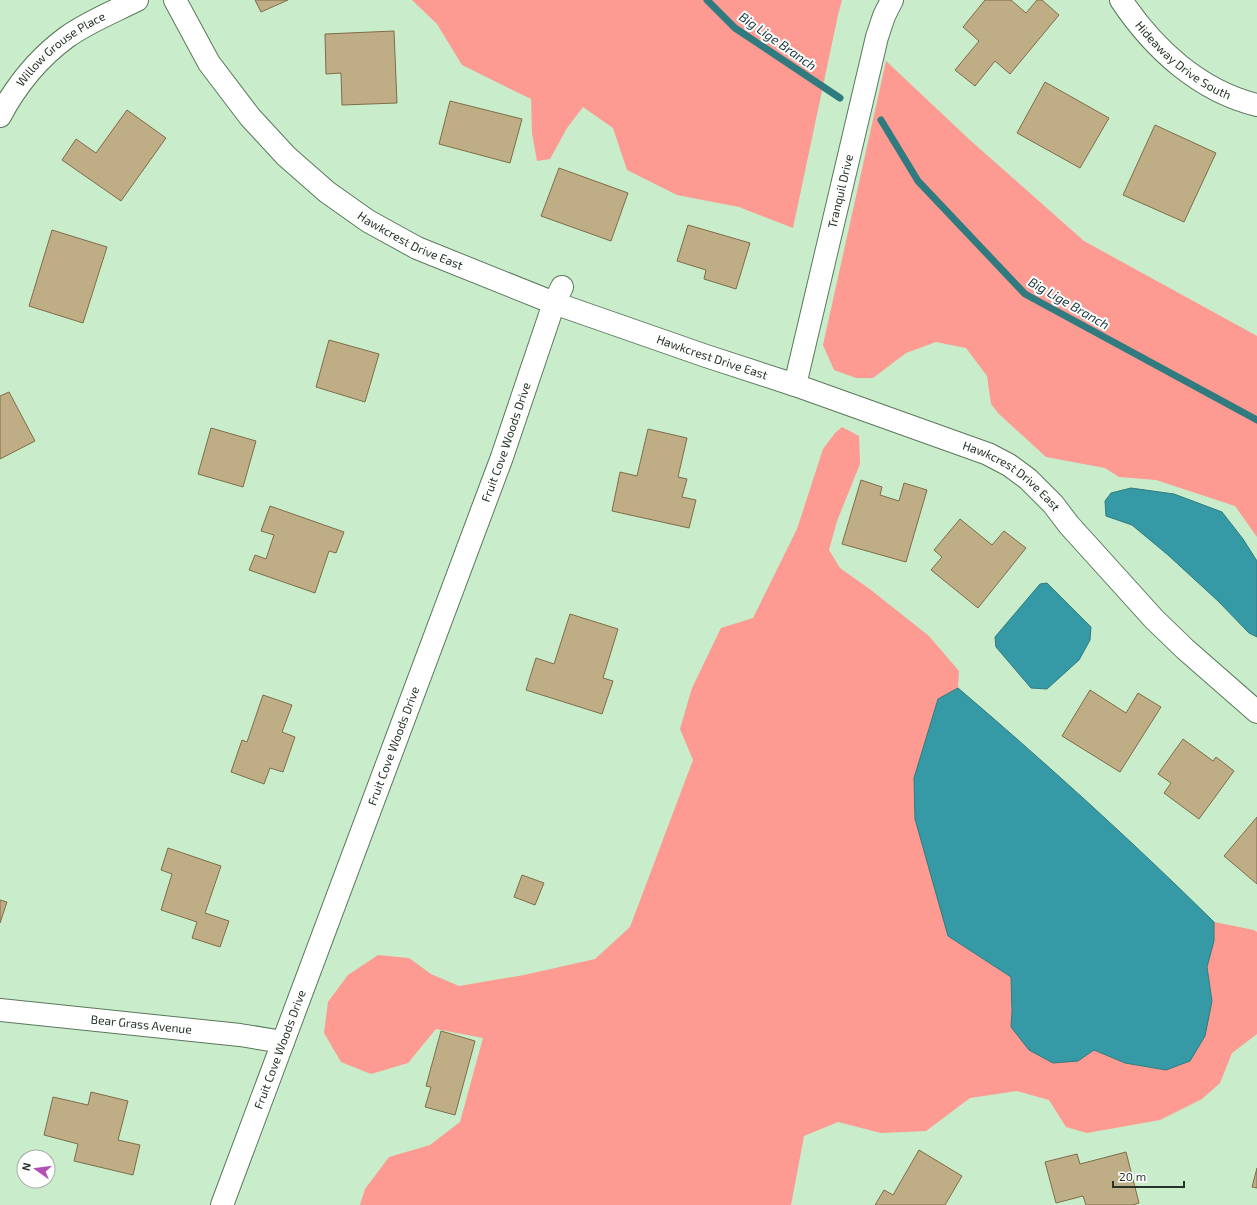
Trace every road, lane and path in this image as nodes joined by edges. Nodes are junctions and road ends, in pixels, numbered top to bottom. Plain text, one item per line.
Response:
1 (136, 0) edge
2 (176, 0) edge
3 (892, 0) edge
4 (1121, 0) edge
5 (1257, 105) edge
6 (0, 116) edge
7 (558, 295) junction
8 (795, 385) junction
9 (1257, 712) edge
10 (0, 1010) edge
11 (283, 1042) junction
12 (222, 1205) edge

1 - 6 street, Willow Grouse Place
2 - 7 street, Hawkcrest Drive East
3 - 8 street, Tranquil Drive
4 - 5 street, Hideaway Drive South
7 - 8 street, Hawkcrest Drive East
7 - 11 street, Fruit Cove Woods Drive
8 - 9 street, Hawkcrest Drive East
10 - 11 street, Bear Grass Avenue
11 - 12 street, Fruit Cove Woods Drive

